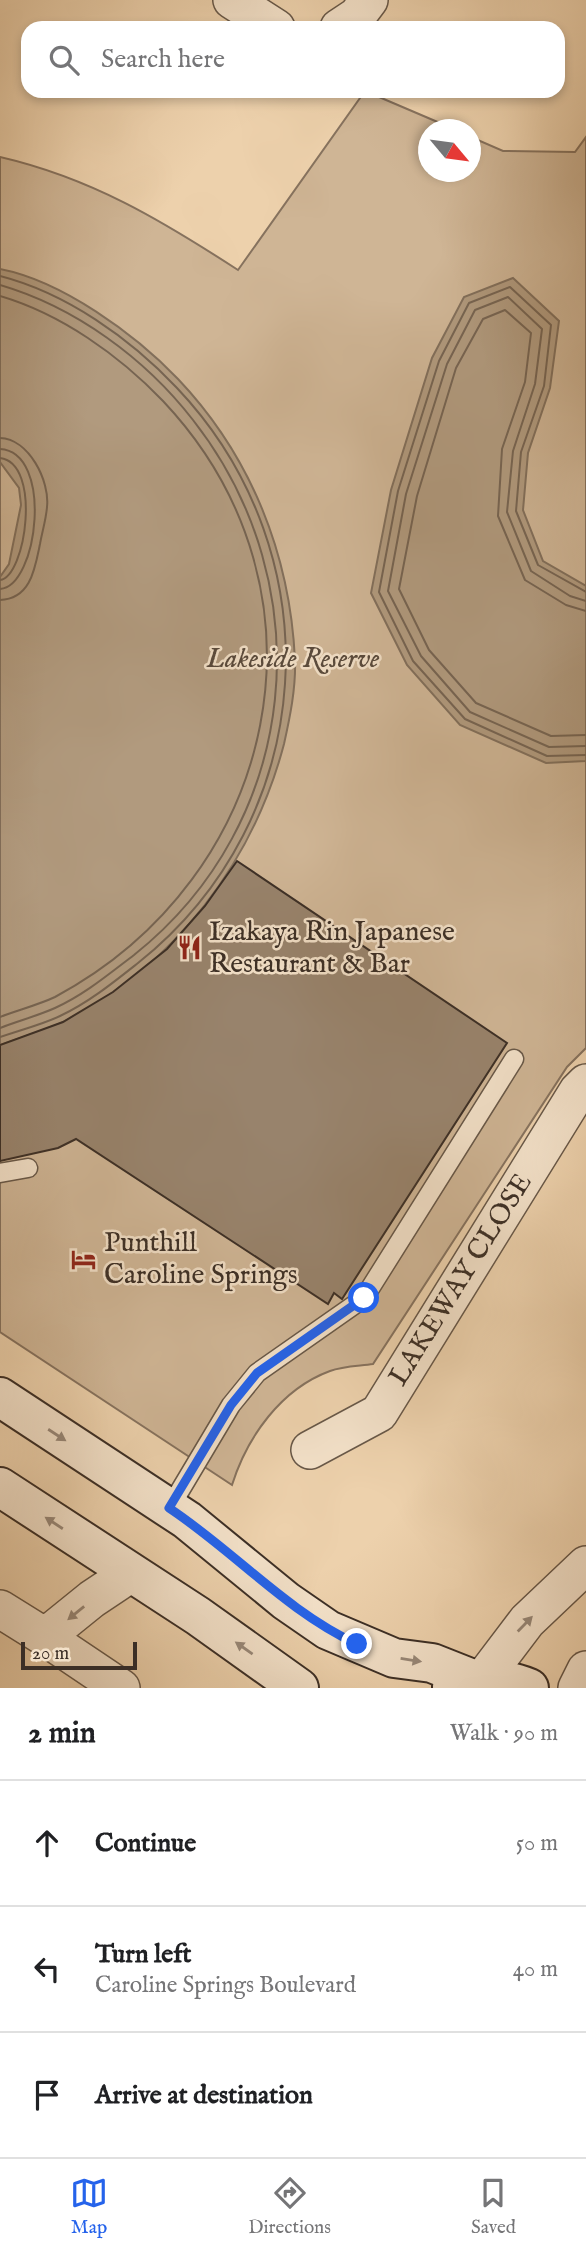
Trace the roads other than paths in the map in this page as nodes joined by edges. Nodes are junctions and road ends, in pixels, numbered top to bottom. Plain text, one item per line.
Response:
1 (232, 0) edge
2 (369, 0) edge
3 (265, 21) edge
4 (350, 21) edge
5 (514, 1059) dead end
6 (586, 1083) edge
7 (27, 1168) dead end
8 (0, 1173) edge
9 (0, 1397) edge
10 (310, 1450) dead end
11 (0, 1487) edge
12 (169, 1508) junction
13 (586, 1565) edge
14 (131, 1573) junction
15 (0, 1609) edge
16 (45, 1637) junction
17 (586, 1670) edge
18 (469, 1682) edge
19 (121, 1688) edge
20 (299, 1688) edge
21 (529, 1688) edge
22 (577, 1688) edge

1 - 3 street
2 - 4 street
5 - 12 lane
6 - 10 street, LAKEWAY CLOSE
7 - 8 lane
9 -> 12 main road
14 -> 11 main road
12 -> 18 main road
18 -> 13 street
14 -> 16 street
20 -> 14 main road
15 - 16 street
16 - 19 street
17 - 22 street
18 - 21 main road

